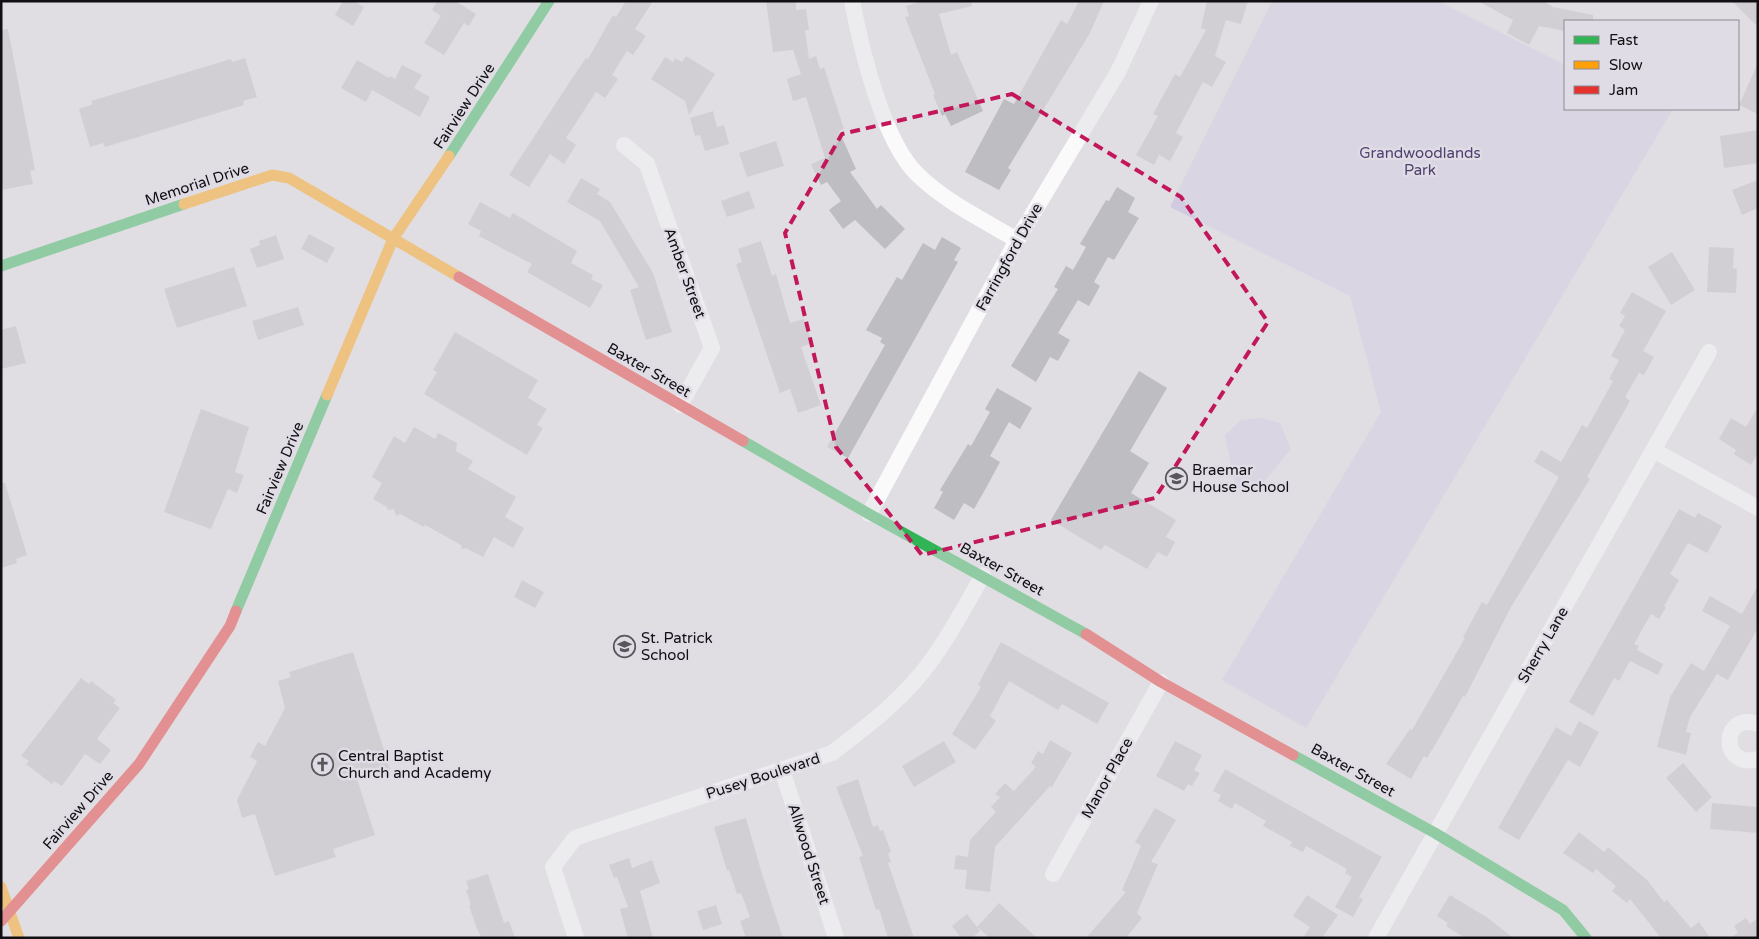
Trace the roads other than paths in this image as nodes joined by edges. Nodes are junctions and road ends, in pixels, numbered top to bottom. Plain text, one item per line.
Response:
1 (549, 1) edge
2 (852, 1) edge
3 (1151, 1) edge
4 (624, 145) dead end
5 (393, 239) junction
6 (1017, 240) junction
7 (1, 266) edge
8 (1709, 352) dead end
9 (680, 405) junction
10 (1655, 451) junction
11 (1758, 508) edge
12 (868, 514) junction
13 (983, 575) junction
14 (1162, 682) junction
15 (1758, 723) edge
16 (1758, 759) edge
17 (782, 770) junction
18 (1435, 833) junction
19 (1053, 874) dead end
20 (1, 888) edge
21 (9, 912) junction
22 (1, 921) edge
23 (19, 938) edge
24 (576, 938) edge
25 (836, 938) edge
26 (1376, 938) edge
27 (1586, 938) edge

1 - 5 main road, Fairview Drive
2 - 6 street
3 - 6 street, Farringford Drive
4 - 9 street, Amber Street
5 - 7 main road, Memorial Drive
5 - 9 main road, Baxter Street
5 - 21 main road, Fairview Drive
6 - 12 street, Farringford Drive
8 - 10 street, Sherry Lane
9 - 12 main road, Baxter Street
10 - 11 street
10 - 18 street, Sherry Lane
12 - 13 main road, Baxter Street
13 - 14 main road, Baxter Street
13 - 17 street, Pusey Boulevard
14 - 18 main road, Baxter Street
14 - 19 street, Manor Place
15 - 16 street
17 - 24 street, Pusey Boulevard
17 - 25 street, Allwood Street
18 - 26 street, Sherry Lane
18 - 27 main road, Baxter Street
20 - 21 main road
21 - 22 main road, Fairview Drive
21 - 23 main road

